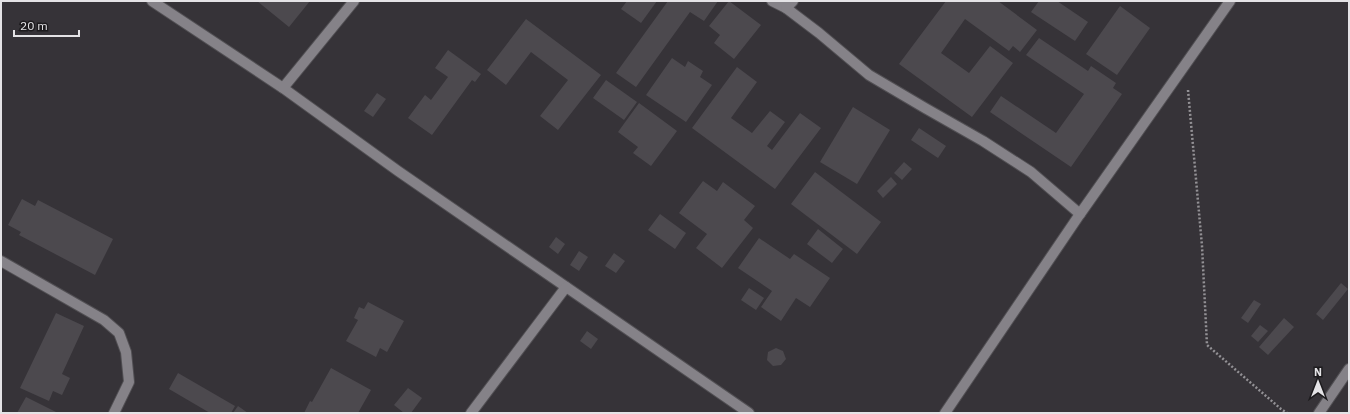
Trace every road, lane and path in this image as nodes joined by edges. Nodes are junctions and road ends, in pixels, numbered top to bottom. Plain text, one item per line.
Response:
1 (152, 1) edge
2 (354, 1) edge
3 (772, 1) edge
4 (1230, 1) edge
5 (790, 5) edge
6 (1185, 64) junction
7 (283, 88) junction
8 (1080, 214) junction
9 (1, 261) edge
10 (566, 287) junction
11 (1349, 369) edge
12 (114, 413) edge
13 (471, 413) edge
14 (749, 413) edge
15 (945, 413) edge
16 (1287, 413) edge
17 (1319, 413) edge

1 - 7 street
2 - 7 street
3 - 5 street
4 - 6 street
5 - 8 street
6 - 8 street
6 - 16 path
7 - 10 street
8 - 15 street
9 - 12 street
10 - 13 street
10 - 14 street
11 - 17 street

